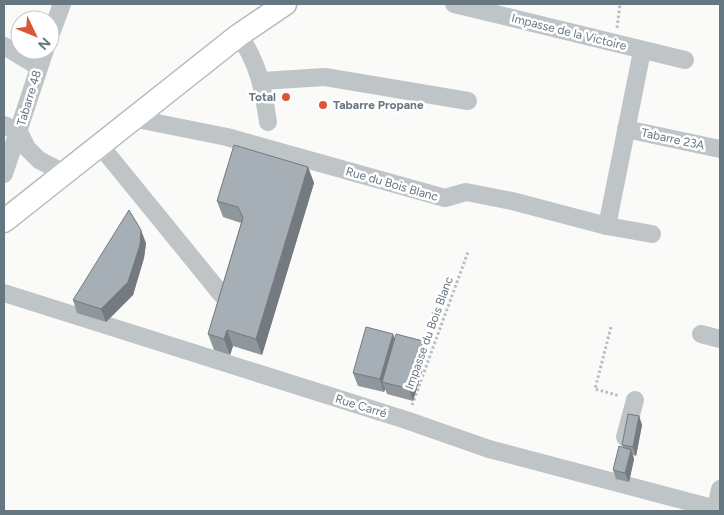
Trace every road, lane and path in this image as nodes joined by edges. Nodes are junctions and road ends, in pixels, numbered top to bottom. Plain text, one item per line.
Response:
1 (286, 4) edge
2 (454, 4) edge
3 (620, 4) edge
4 (239, 35) junction
5 (614, 44) junction
6 (4, 46) edge
7 (642, 50) junction
8 (41, 60) edge
9 (685, 60) dead end
10 (39, 67) junction
11 (262, 81) junction
12 (468, 101) dead end
13 (132, 118) junction
14 (268, 122) dead end
15 (11, 128) edge
16 (626, 129) junction
17 (99, 144) junction
18 (720, 149) edge
19 (64, 173) junction
20 (4, 174) edge
21 (4, 221) edge
22 (607, 226) junction
23 (652, 234) dead end
24 (468, 252) dead end
25 (4, 293) edge
26 (222, 295) edge
27 (611, 328) dead end
28 (702, 334) dead end
29 (720, 339) edge
30 (635, 400) joint
31 (406, 420) junction
32 (614, 481) junction
33 (720, 489) edge
34 (718, 509) edge

1 - 4 main road
2 - 5 street, Impasse de la Victoire
3 - 5 path
4 - 11 street
4 - 13 main road
5 - 7 street, Impasse de la Victoire
6 - 10 street
7 - 9 street, Impasse de la Victoire
7 - 16 street
8 - 10 street, Tabarre 48
10 - 15 street, Tabarre 48
11 - 12 street
11 - 14 street
13 - 17 main road
13 - 22 street, Rue du Bois Blanc
15 - 19 street
15 - 20 street, Tabarre 48
16 - 18 street, Tabarre 23A
16 - 22 street
17 - 19 main road
17 - 26 street
19 - 21 main road
22 - 23 street, Rue du Bois Blanc
24 - 31 path, Impasse du Bois Blanc
25 - 31 street, Rue Carré
27 - 30 path
28 - 29 street
30 - 32 street
31 - 32 street, Rue Carré
32 - 34 street, Rue Carré
33 - 34 street

